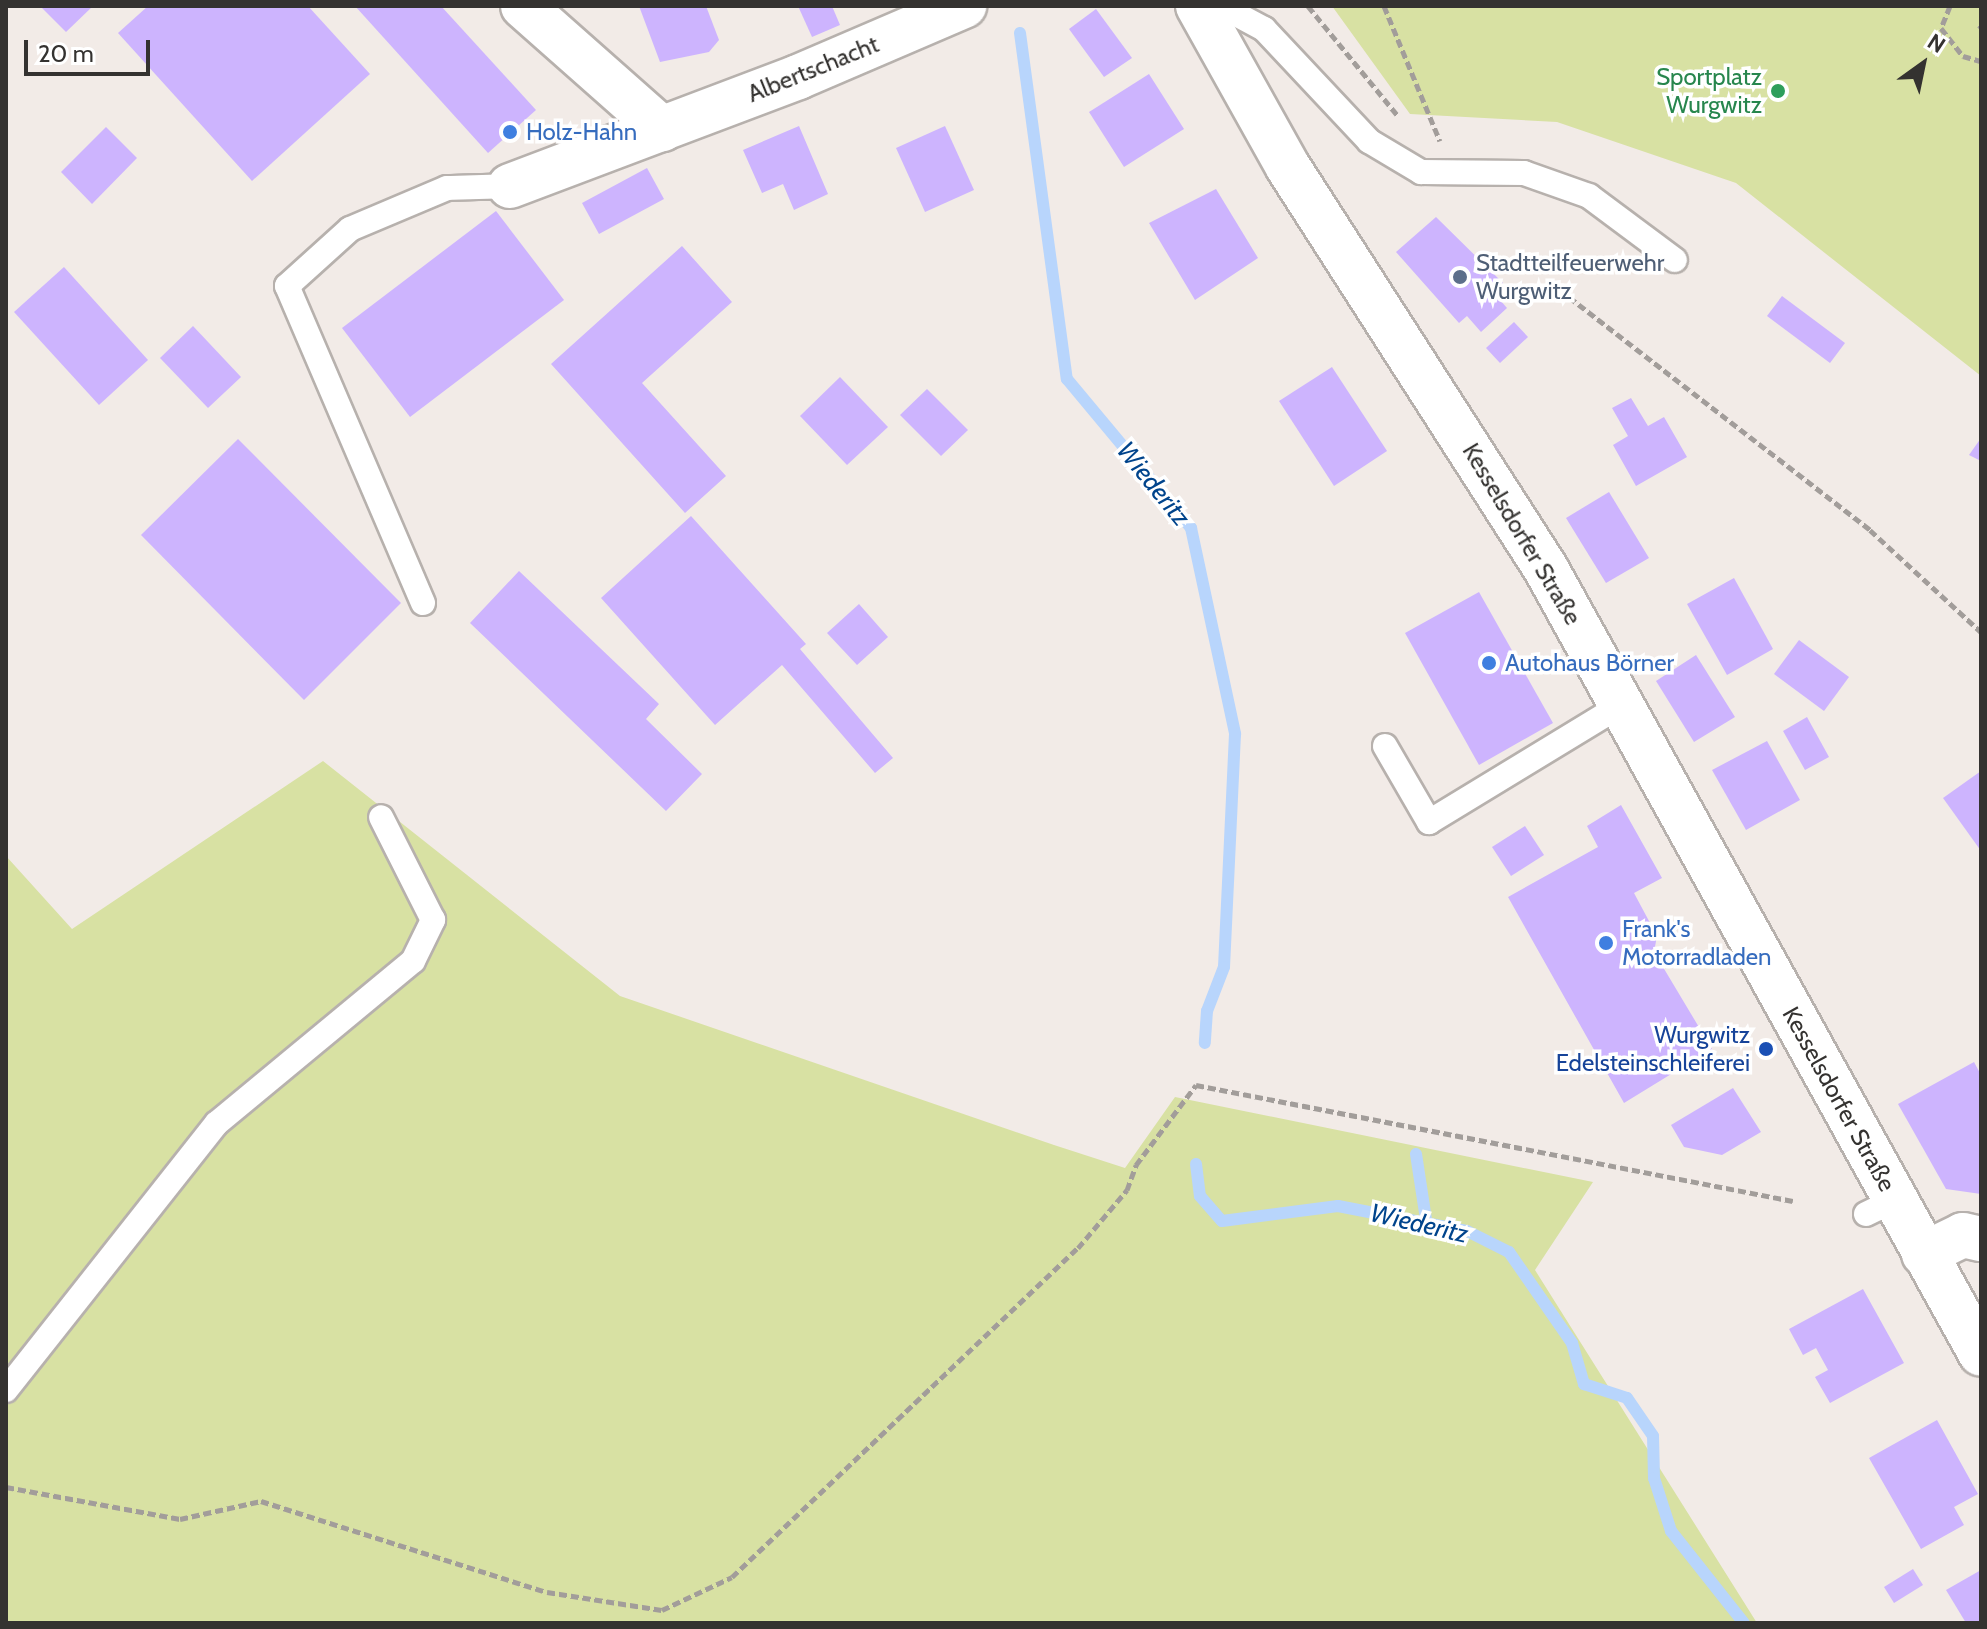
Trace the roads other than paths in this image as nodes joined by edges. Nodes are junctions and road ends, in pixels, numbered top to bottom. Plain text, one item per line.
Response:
1 (523, 6) edge
2 (964, 6) edge
3 (1198, 6) edge
4 (1221, 6) edge
5 (662, 129) junction
6 (510, 186) joint
7 (1675, 260) dead end
8 (423, 603) dead end
9 (1623, 704) junction
10 (1385, 746) dead end
11 (381, 817) dead end
12 (1981, 1239) edge
13 (1924, 1254) junction
14 (1981, 1354) edge
15 (6, 1390) edge

1 - 5 main road
2 - 5 main road, Albertschacht
3 - 9 main road, Kesselsdorfer Straße
4 - 7 lane
5 - 6 main road, Albertschacht
6 - 8 lane
9 - 10 lane
9 - 13 main road, Kesselsdorfer Straße
11 - 15 lane
12 - 13 main road
13 - 14 main road, Kesselsdorfer Straße

